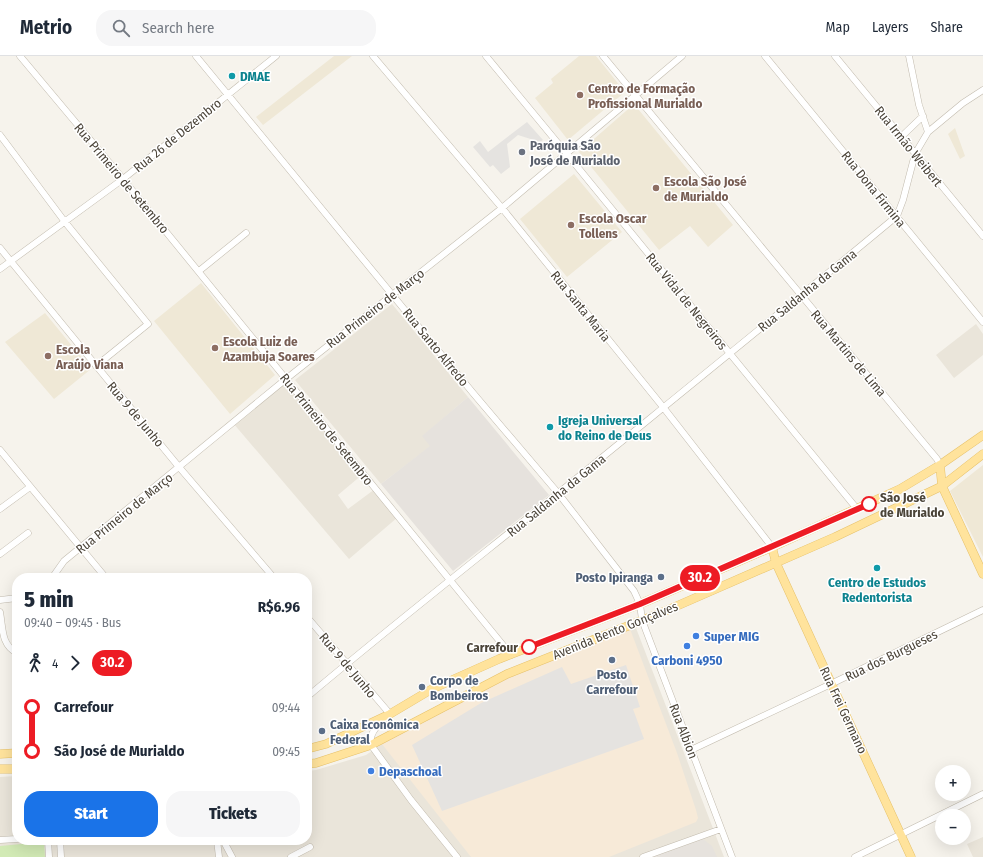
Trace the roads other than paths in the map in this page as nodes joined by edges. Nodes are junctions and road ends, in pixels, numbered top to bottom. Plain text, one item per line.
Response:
1 (20, 56) edge
2 (196, 56) edge
3 (276, 56) edge
4 (374, 56) edge
5 (486, 56) edge
6 (603, 56) edge
7 (682, 56) edge
8 (765, 56) edge
9 (835, 56) edge
10 (910, 56) edge
11 (983, 90) edge
12 (228, 94) junction
13 (636, 94) junction
14 (923, 116) junction
15 (928, 132) junction
16 (0, 135) edge
17 (901, 137) junction
18 (566, 153) junction
19 (915, 154) junction
20 (123, 179) junction
21 (502, 208) junction
22 (896, 216) junction
23 (65, 222) junction
24 (246, 233) dead end
25 (983, 236) edge
26 (0, 248) edge
27 (10, 261) junction
28 (0, 269) edge
29 (199, 271) junction
30 (392, 294) junction
31 (800, 295) junction
32 (983, 322) edge
33 (730, 354) junction
34 (96, 366) junction
35 (286, 378) junction
36 (663, 407) junction
37 (983, 435) edge
38 (0, 450) edge
39 (983, 454) edge
40 (940, 465) junction
41 (179, 467) junction
42 (942, 486) junction
43 (30, 487) junction
44 (558, 493) junction
45 (0, 509) edge
46 (857, 509) junction
47 (28, 533) dead end
48 (772, 547) junction
49 (82, 548) junction
50 (0, 554) edge
51 (776, 563) junction
52 (56, 573) edge
53 (102, 573) edge
54 (270, 573) edge
55 (983, 574) edge
56 (451, 580) junction
57 (12, 599) edge
58 (0, 600) edge
59 (640, 604) junction
60 (983, 610) edge
61 (0, 612) edge
62 (642, 620) junction
63 (312, 623) edge
64 (12, 651) edge
65 (511, 655) junction
66 (347, 663) junction
67 (833, 683) junction
68 (312, 693) edge
69 (390, 714) junction
70 (371, 745) junction
71 (312, 747) edge
72 (691, 750) junction
73 (0, 754) edge
74 (12, 754) edge
75 (312, 763) edge
76 (0, 769) edge
77 (12, 769) edge
78 (983, 794) edge
79 (721, 829) junction
80 (901, 834) junction
81 (12, 839) edge
82 (0, 840) edge
83 (48, 845) edge
84 (60, 845) edge
85 (218, 845) edge
86 (226, 845) edge
87 (310, 847) dead end
88 (49, 857) edge
89 (61, 857) edge
90 (219, 857) edge
91 (232, 857) edge
92 (291, 857) edge
93 (458, 857) edge
94 (643, 857) edge
95 (732, 857) edge
96 (856, 857) edge
97 (911, 857) edge

1 - 20 street, Rua Primeiro de Setembro
2 - 12 street, Rua Santo Alfredo
3 - 12 street, Rua 26 de Dezembro
4 - 21 street, Rua Santa Maria
5 - 18 street, Rua Vidal de Negreiros
6 - 13 street, Rua Martins de Lima
7 - 13 street, Rua Primeiro de Março
8 - 22 street, Rua Dona Firmina
9 - 17 street, Rua Irmão Weibert
10 - 14 street
11 - 15 street
12 - 20 street, Rua 26 de Dezembro
12 - 30 street, Rua Santo Alfredo
13 - 18 street, Rua Primeiro de Março
13 - 31 street, Rua Martins de Lima
14 - 15 street
14 - 17 street
15 - 19 street
16 - 23 street
17 - 19 street, Rua Irmão Weibert
18 - 21 street, Rua Primeiro de Março
18 - 33 street, Rua Vidal de Negreiros
19 - 22 street
19 - 25 street, Rua Irmão Weibert
20 - 23 street, Rua 26 de Dezembro
20 - 29 street, Rua Primeiro de Setembro
21 - 30 street, Rua Primeiro de Março
21 - 36 street, Rua Santa Maria
22 - 31 street, Rua Saldanha da Gama
22 - 32 street, Rua Dona Firmina
23 - 27 street, Rua 26 de Dezembro
23 - 34 street
24 - 29 street
26 - 27 street, Rua 9 de Junho
27 - 28 street, Rua 26 de Dezembro
27 - 34 street, Rua 9 de Junho
29 - 35 street, Rua Primeiro de Setembro
30 - 35 street, Rua Primeiro de Março
30 - 44 street, Rua Santo Alfredo
31 - 33 street, Rua Saldanha da Gama
31 - 40 street, Rua Martins de Lima
33 - 36 street, Rua Saldanha da Gama
33 - 46 street, Rua Vidal de Negreiros
34 - 41 street, Rua 9 de Junho
35 - 41 street, Rua Primeiro de Março
35 - 56 street, Rua Primeiro de Setembro
36 - 44 street, Rua Saldanha da Gama
36 - 48 street, Rua Santa Maria
37 - 40 main road, Avenida Bento Gonçalves
38 - 43 street
39 - 42 main road, Avenida Bento Gonçalves
40 - 42 main road
40 - 46 main road, Avenida Bento Gonçalves
41 - 49 street, Rua Primeiro de Março
41 - 54 street, Rua 9 de Junho
42 - 51 main road, Avenida Bento Gonçalves
42 - 55 main road
43 - 45 street
43 - 49 street
44 - 56 street, Rua Saldanha da Gama
44 - 59 street, Rua Santo Alfredo
46 - 48 main road, Avenida Bento Gonçalves
47 - 50 street
48 - 51 main road, Rua Santa Maria
48 - 59 main road, Avenida Bento Gonçalves
49 - 52 street, Rua Primeiro de Março
49 - 53 street
51 - 62 main road, Avenida Bento Gonçalves
51 - 67 main road, Rua Frei Germano
56 - 65 street, Rua Primeiro de Setembro
56 - 66 street, Rua Saldanha da Gama
57 - 58 street
59 - 62 street, Rua Albion
59 - 65 main road, Avenida Bento Gonçalves
60 - 67 street, Rua dos Burgueses
61 - 64 street
62 - 70 main road, Avenida Bento Gonçalves
62 - 72 street, Rua Albion
63 - 66 street, Rua 9 de Junho
65 - 69 main road, Avenida Bento Gonçalves
66 - 68 street, Rua Saldanha da Gama
66 - 69 street, Rua 9 de Junho
67 - 72 street, Rua dos Burgueses
67 - 80 main road, Rua Frei Germano
69 - 70 street
69 - 71 main road, Avenida Bento Gonçalves
70 - 75 main road, Avenida Bento Gonçalves
70 - 93 street
72 - 79 street, Rua Albion
73 - 74 main road
76 - 77 main road
78 - 80 street
79 - 94 street
79 - 95 street, Rua Albion
80 - 96 street
80 - 97 main road, Rua Frei Germano
81 - 82 street
83 - 88 street
84 - 89 street
85 - 90 street
86 - 91 street
87 - 92 street

